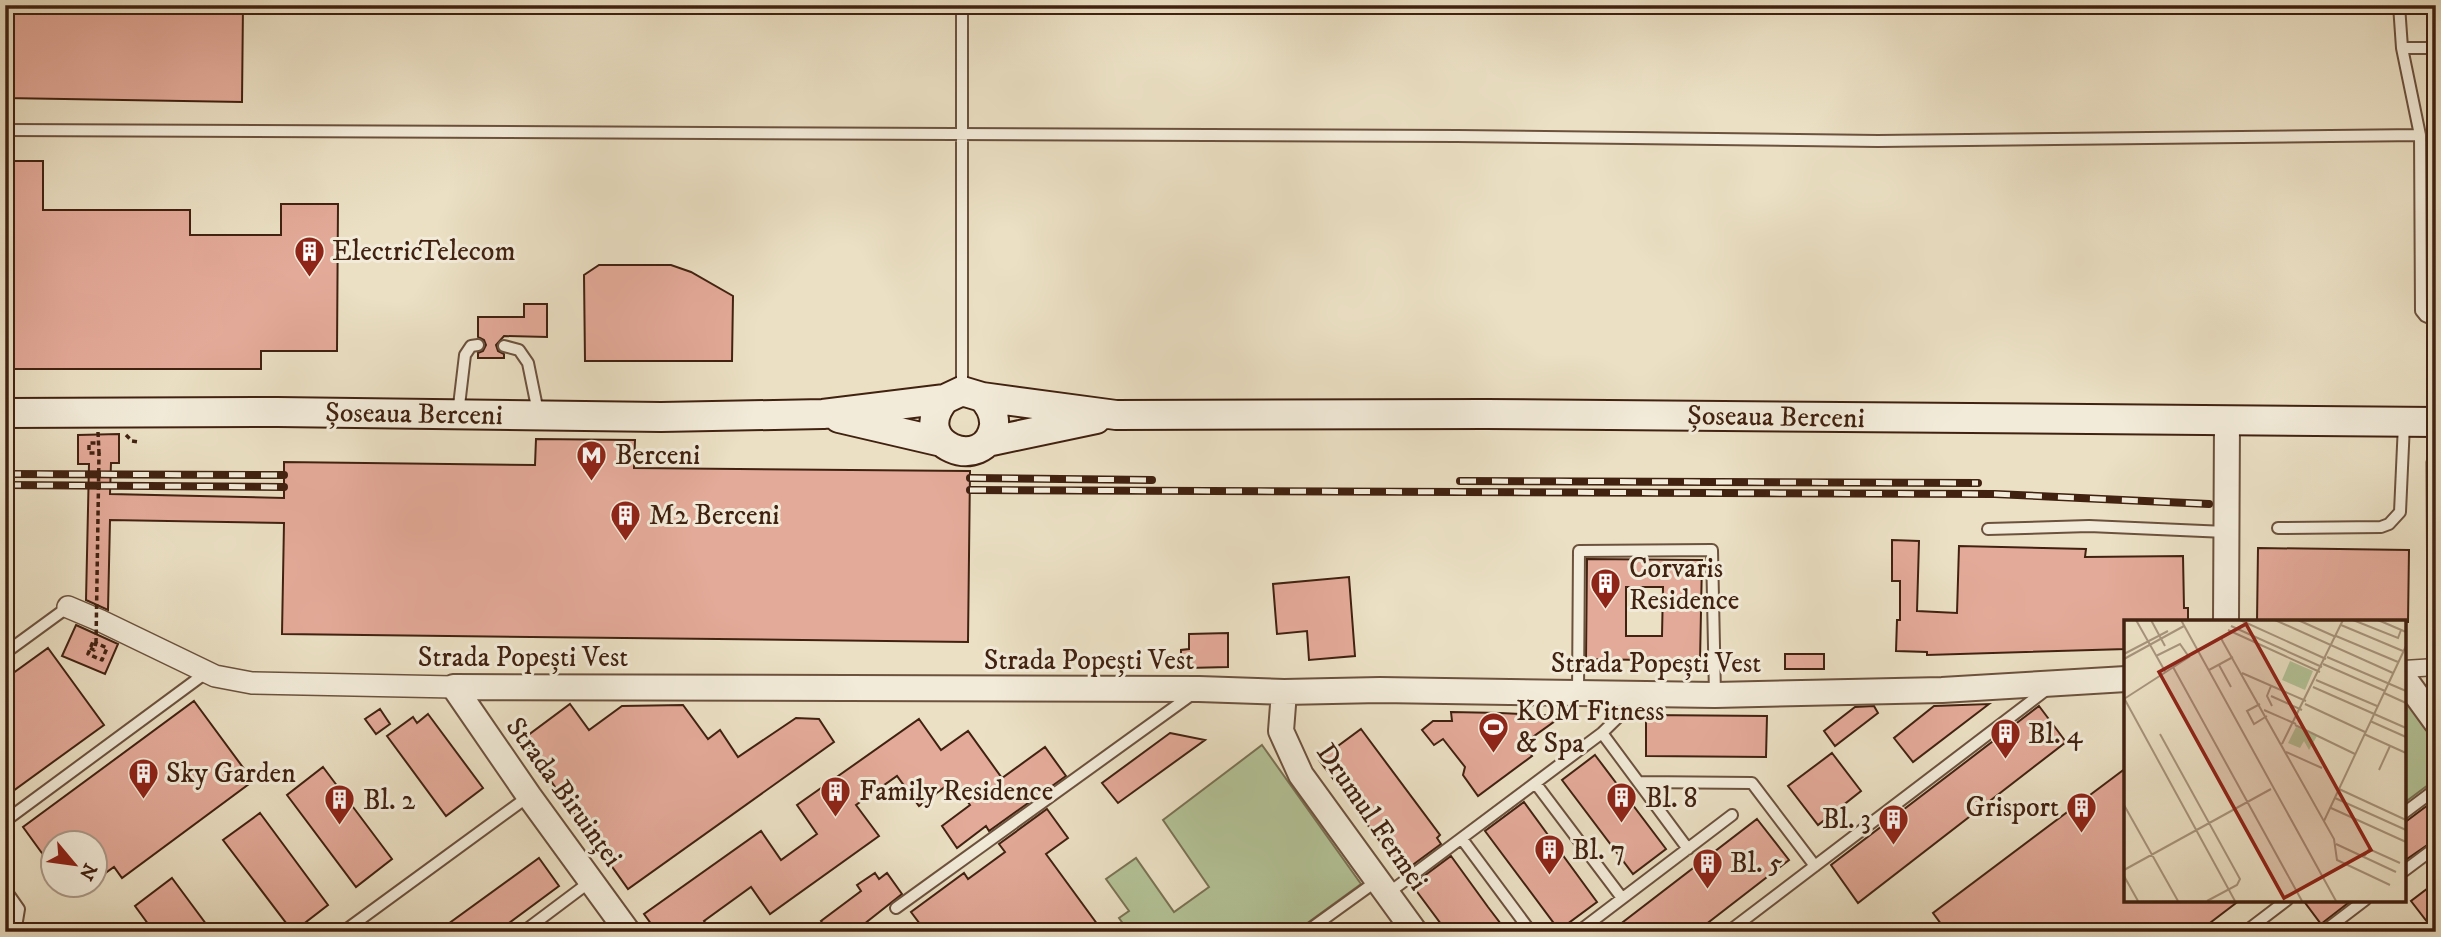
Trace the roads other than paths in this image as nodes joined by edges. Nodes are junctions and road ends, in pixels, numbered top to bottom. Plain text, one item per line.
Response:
1 (962, 5) edge
2 (2399, 5) edge
3 (2402, 48) junction
4 (2436, 48) edge
5 (5, 130) edge
6 (962, 135) junction
7 (2420, 135) junction
8 (2436, 321) edge
9 (478, 345) dead end
10 (504, 346) dead end
11 (963, 396) junction
12 (5, 413) edge
13 (458, 414) junction
14 (822, 414) junction
15 (538, 415) junction
16 (1116, 415) junction
17 (2227, 420) junction
18 (2404, 422) junction
19 (2436, 422) edge
20 (942, 442) junction
21 (987, 442) junction
22 (2435, 462) edge
23 (2278, 528) dead end
24 (1988, 529) dead end
25 (2226, 532) junction
26 (68, 607) joint
27 (2226, 620) edge
28 (2436, 641) edge
29 (5, 653) edge
30 (2436, 667) edge
31 (2406, 669) edge
32 (207, 673) junction
33 (2124, 679) edge
34 (2406, 681) edge
35 (2059, 682) junction
36 (454, 687) junction
37 (1199, 689) junction
38 (1284, 692) junction
39 (1578, 692) junction
40 (1642, 694) junction
41 (1715, 695) junction
42 (2436, 722) edge
43 (1602, 733) junction
44 (1639, 782) junction
45 (1536, 784) junction
46 (2436, 789) edge
47 (529, 796) junction
48 (2406, 812) edge
49 (1732, 815) dead end
50 (5, 821) edge
51 (1462, 839) junction
52 (2436, 847) edge
53 (1688, 849) junction
54 (1815, 866) junction
55 (2406, 869) edge
56 (592, 881) junction
57 (1382, 887) junction
58 (5, 888) edge
59 (1622, 898) junction
60 (2284, 902) edge
61 (2362, 902) edge
62 (896, 908) dead end
63 (5, 932) edge
64 (343, 932) edge
65 (523, 932) edge
66 (628, 932) edge
67 (1306, 932) edge
68 (1415, 932) edge
69 (1531, 932) edge
70 (1578, 932) edge
71 (1728, 932) edge
72 (2245, 932) edge
73 (2323, 932) edge

1 - 6 lane
2 - 3 lane
3 - 4 lane
3 - 7 lane
5 - 6 lane
6 - 7 lane
6 - 11 lane
7 - 8 lane
9 - 13 lane
10 - 15 lane
11 - 14 main road, Șoseaua Berceni
11 - 16 main road, Șoseaua Berceni
11 - 20 main road
11 - 21 main road
12 - 13 main road, Șoseaua Berceni
13 - 15 main road, Șoseaua Berceni
14 - 15 main road, Șoseaua Berceni
14 - 20 main road, Șoseaua Berceni
16 - 17 main road, Șoseaua Berceni
16 - 21 main road, Șoseaua Berceni
17 - 18 main road, Șoseaua Berceni
17 - 25 street
18 - 19 main road, Șoseaua Berceni
18 - 23 lane
20 - 21 main road, Șoseaua Berceni
22 - 28 street
24 - 25 lane
25 - 27 street
26 - 29 lane
26 - 32 street, Strada Popești Vest
30 - 31 street
32 - 36 street, Strada Popești Vest
32 - 50 lane
33 - 35 street, Strada Popești Vest
34 - 42 street
35 - 41 street, Strada Popești Vest
35 - 54 lane
36 - 37 street, Strada Popești Vest
36 - 47 street, Strada Biruinței
37 - 38 street, Strada Popești Vest
37 - 62 lane
38 - 39 street, Strada Popești Vest
38 - 57 street, Drumul Fermei
39 - 40 street, Strada Popești Vest
39 - 41 lane
40 - 41 street, Strada Popești Vest
40 - 43 lane
43 - 44 lane
43 - 45 lane
44 - 53 lane
44 - 54 lane
45 - 51 lane
45 - 59 lane
46 - 48 lane
47 - 56 street, Strada Biruinței
47 - 64 lane
49 - 53 lane
51 - 57 lane
51 - 69 lane
52 - 55 lane
53 - 59 lane
54 - 71 lane
56 - 65 lane
56 - 66 street, Strada Biruinței
57 - 67 lane
57 - 68 street, Drumul Fermei
58 - 63 lane
59 - 70 lane
60 - 72 lane
61 - 73 lane

